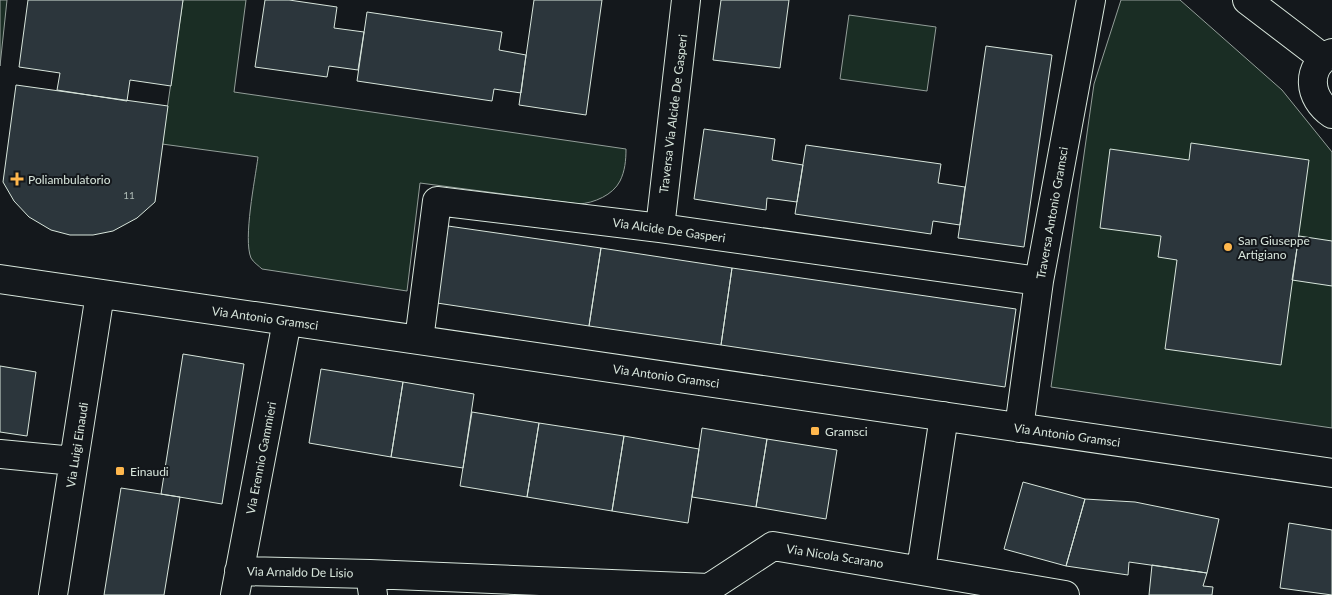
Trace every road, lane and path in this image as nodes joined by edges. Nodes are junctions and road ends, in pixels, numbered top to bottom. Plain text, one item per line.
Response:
1 (686, 0) edge
2 (1091, 0) edge
3 (1247, 0) edge
4 (1328, 56) edge
5 (1332, 114) edge
6 (660, 228) junction
7 (0, 279) edge
8 (1039, 281) junction
9 (100, 294) junction
10 (287, 321) junction
11 (419, 340) junction
12 (944, 416) junction
13 (1019, 428) junction
14 (0, 454) edge
15 (74, 461) junction
16 (1332, 473) edge
17 (921, 570) junction
18 (237, 583) edge
19 (371, 584) edge
20 (707, 591) edge
21 (53, 595) edge
22 (1065, 595) edge

1 - 6 street, Traversa Via Alcide De Gasperi
2 - 8 street, Traversa Antonio Gramsci
3 - 4 street
4 - 5 street
6 - 8 street, Via Alcide De Gasperi
6 - 11 street, Via Alcide De Gasperi
7 - 9 street, Via Antonio Gramsci
8 - 13 street, Traversa Antonio Gramsci
9 - 10 street, Via Antonio Gramsci
9 - 15 street, Via Luigi Einaudi
10 - 11 street, Via Antonio Gramsci
10 - 18 street, Via Erennio Gammieri
11 - 12 street, Via Antonio Gramsci
12 - 13 street, Via Antonio Gramsci
12 - 17 street
13 - 16 street, Via Antonio Gramsci
14 - 15 street
15 - 21 street, Via Luigi Einaudi
17 - 20 street, Via Nicola Scarano
17 - 22 street, Via Nicola Scarano
18 - 19 street, Via Arnaldo De Lisio
19 - 20 street, Via Arnaldo De Lisio

